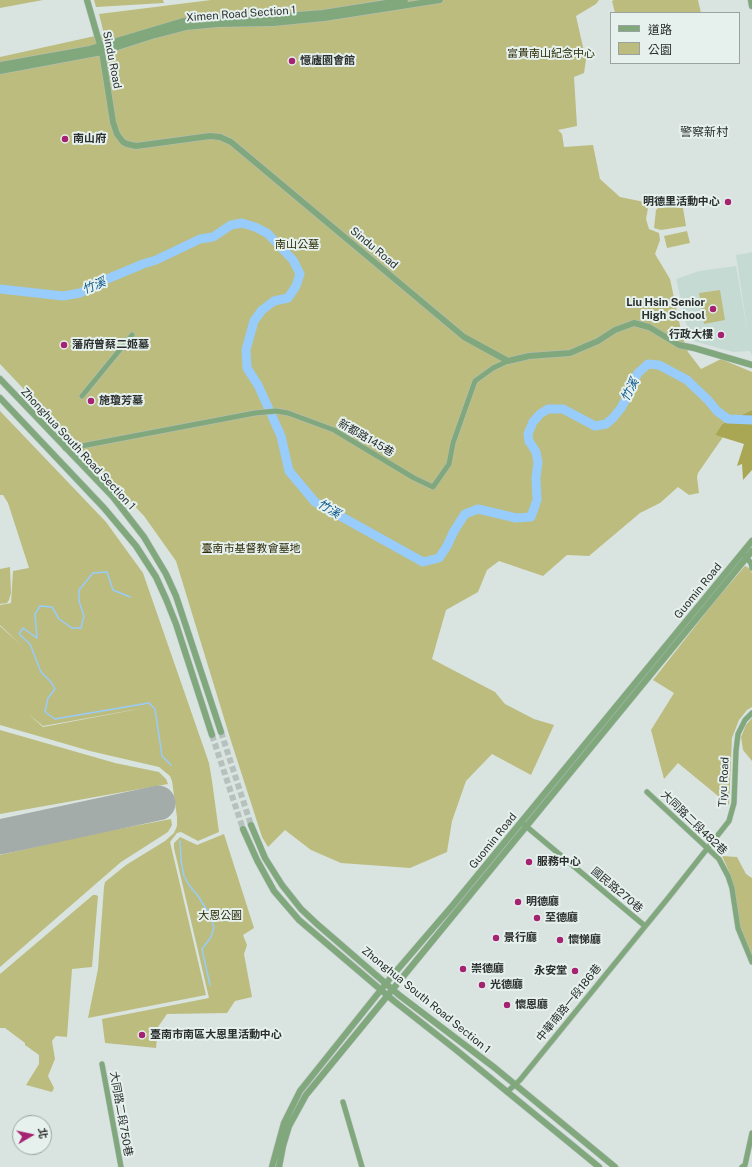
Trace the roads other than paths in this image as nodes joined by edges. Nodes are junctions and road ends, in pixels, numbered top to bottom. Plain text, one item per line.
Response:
1 (87, 0) edge
2 (405, 0) edge
3 (440, 0) edge
4 (751, 0) edge
5 (752, 6) edge
6 (101, 49) junction
7 (0, 65) edge
8 (0, 71) edge
9 (132, 335) dead end
10 (508, 361) junction
11 (752, 365) edge
12 (0, 379) edge
13 (82, 396) dead end
14 (0, 398) edge
15 (65, 448) junction
16 (752, 541) edge
17 (752, 551) edge
18 (744, 556) junction
19 (752, 568) edge
20 (752, 713) edge
21 (221, 732) tunnel mouth
22 (212, 736) tunnel mouth
23 (647, 792) dead end
24 (523, 824) junction
25 (251, 825) tunnel mouth
26 (243, 828) tunnel mouth
27 (708, 848) junction
28 (645, 926) junction
29 (752, 962) edge
30 (386, 983) junction
31 (393, 989) junction
32 (382, 990) junction
33 (387, 995) junction
34 (102, 1064) dead end
35 (515, 1084) junction
36 (507, 1092) junction
37 (343, 1102) dead end
38 (752, 1133) edge
39 (743, 1166) edge
40 (752, 1166) edge
41 (121, 1167) edge
42 (272, 1167) edge
43 (279, 1167) edge
44 (362, 1167) edge
45 (599, 1167) edge
46 (615, 1167) edge

1 - 6 street, Sindu Road
2 - 6 street, Ximen Road Section 1
3 - 6 street, Ximen Road Section 1
4 - 5 street
6 - 7 street, Ximen Road Section 1
6 - 8 street, Ximen Road Section 1
6 - 10 street, Sindu Road
9 - 13 street
10 - 11 street
10 - 15 street, 新都路145巷
12 - 15 street, Zhonghua South Road Section 1
14 - 22 street, Zhonghua South Road Section 1
15 - 21 street, Zhonghua South Road Section 1
16 - 18 street, Guomin Road
17 - 18 street, Guomin Road
18 - 19 street
18 - 24 street, Guomin Road
20 - 27 street, Tiyu Road
23 - 27 street, 大同路二段482巷
24 - 28 street, 國民路270巷
24 - 30 street, Guomin Road
24 - 31 street, Guomin Road
25 - 30 street, Zhonghua South Road Section 1
26 - 32 street, Zhonghua South Road Section 1
27 - 28 street, Tiyu Road
27 - 29 street, 大同路二段482巷
28 - 35 street, 中華南路一段186巷
30 - 31 street, Zhonghua South Road Section 1
30 - 32 street, Guomin Road
31 - 33 street, Guomin Road
31 - 35 street, Zhonghua South Road Section 1
32 - 33 street, Zhonghua South Road Section 1
32 - 42 street, Guomin Road
33 - 36 street, Zhonghua South Road Section 1
33 - 43 street, Guomin Road
34 - 41 street, 大同路二段750巷
35 - 36 street, 中華南路一段186巷
35 - 46 street, Zhonghua South Road Section 1
36 - 45 street, Zhonghua South Road Section 1
37 - 44 street
38 - 39 street
39 - 40 street

